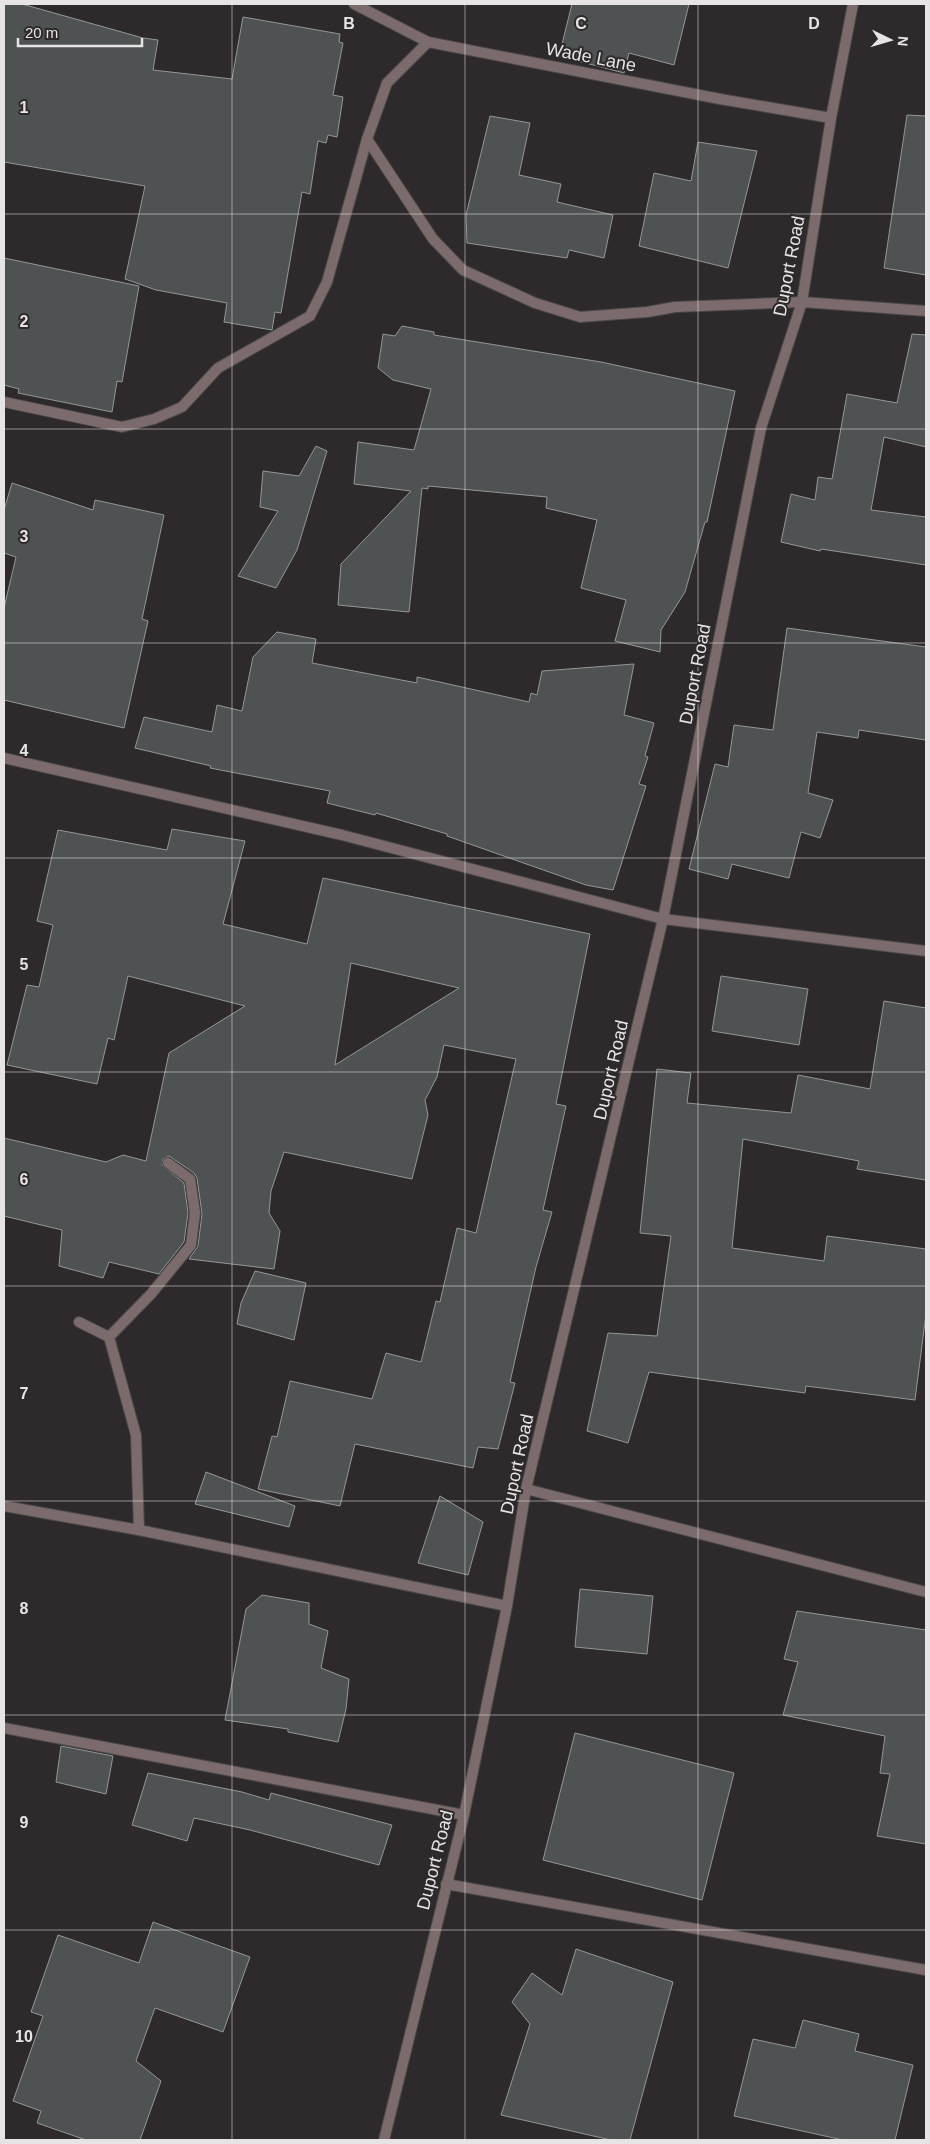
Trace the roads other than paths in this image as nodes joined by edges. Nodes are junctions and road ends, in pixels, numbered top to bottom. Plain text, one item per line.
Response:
1 (354, 4) edge
2 (853, 4) edge
3 (428, 42) junction
4 (831, 118) junction
5 (367, 139) junction
6 (802, 302) junction
7 (926, 310) edge
8 (4, 402) edge
9 (4, 758) edge
10 (663, 919) junction
11 (926, 951) edge
12 (168, 1163) dead end
13 (79, 1322) dead end
14 (109, 1337) junction
15 (526, 1489) junction
16 (4, 1506) edge
17 (139, 1530) junction
18 (926, 1592) edge
19 (507, 1606) junction
20 (4, 1728) edge
21 (464, 1815) junction
22 (446, 1884) junction
23 (926, 1970) edge
24 (384, 2140) edge

1 - 3 street, Wade Lane
2 - 4 street, Duport Road
3 - 4 street, Wade Lane
3 - 5 street
4 - 6 street, Duport Road
5 - 6 street
5 - 8 street
6 - 7 street
6 - 10 street, Duport Road
9 - 10 street
10 - 11 street
10 - 15 street, Duport Road
12 - 14 street
13 - 14 street
14 - 17 street
15 - 18 street
15 - 19 street, Duport Road
16 - 17 street
17 - 19 street
19 - 21 street, Duport Road
20 - 21 street
21 - 22 street, Duport Road
22 - 23 street
22 - 24 street, Duport Road

